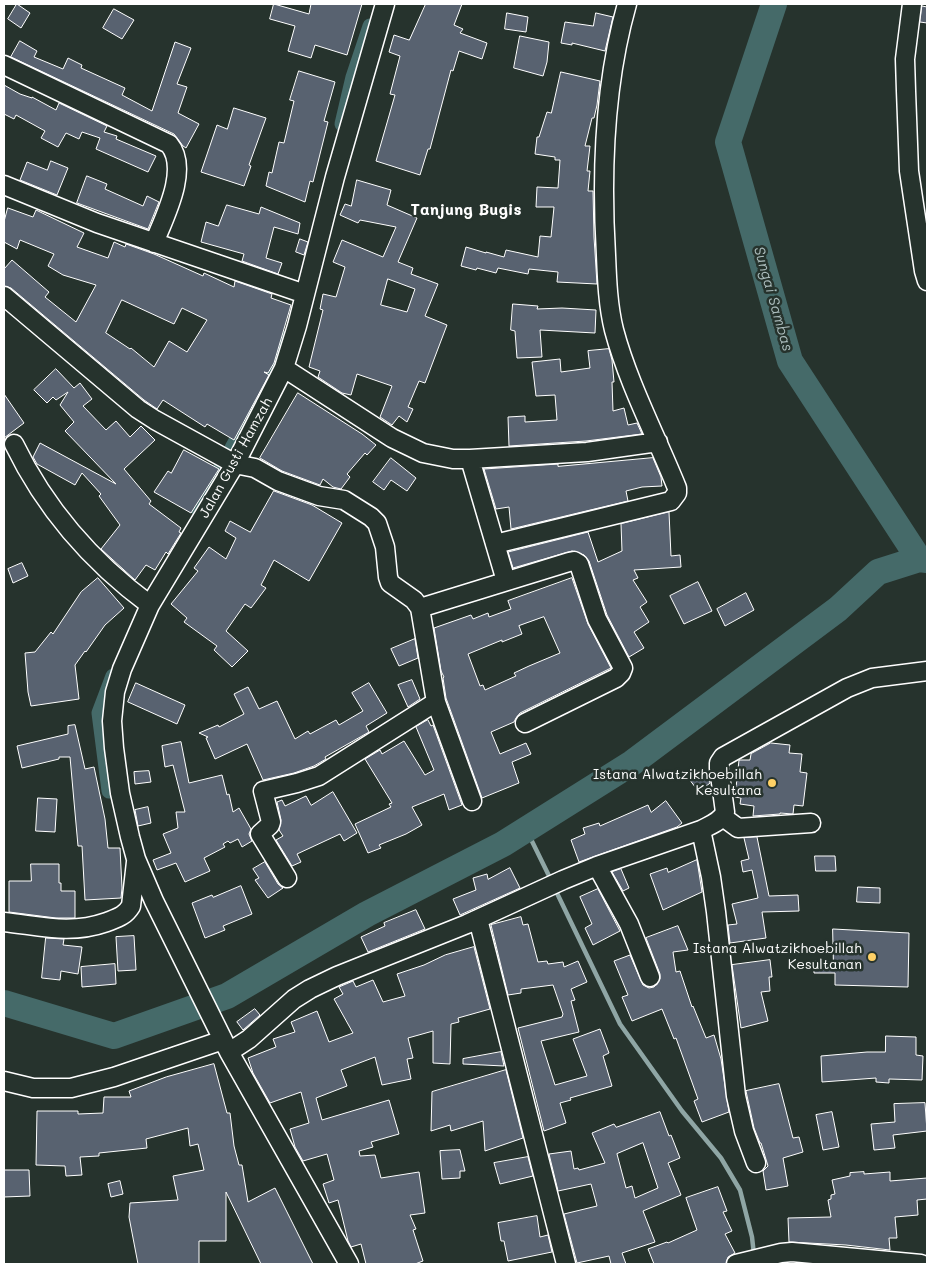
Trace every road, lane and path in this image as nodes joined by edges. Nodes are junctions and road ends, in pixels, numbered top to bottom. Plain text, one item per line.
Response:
1 (385, 4) edge
2 (626, 4) edge
3 (912, 4) edge
4 (4, 65) edge
5 (4, 185) edge
6 (154, 243) junction
7 (927, 281) edge
8 (306, 294) junction
9 (4, 296) edge
10 (284, 368) junction
11 (658, 442) junction
12 (14, 444) dead end
13 (470, 459) junction
14 (235, 464) junction
15 (495, 544) junction
16 (506, 581) junction
17 (150, 605) junction
18 (420, 608) junction
19 (927, 671) edge
20 (436, 702) junction
21 (525, 723) dead end
22 (472, 801) dead end
23 (723, 817) junction
24 (811, 823) dead end
25 (701, 830) junction
26 (136, 859) junction
27 (597, 866) junction
28 (287, 878) dead end
29 (478, 919) junction
30 (4, 922) edge
31 (650, 977) dead end
32 (224, 1042) junction
33 (4, 1081) edge
34 (756, 1163) dead end
35 (741, 1262) edge
36 (349, 1264) edge
37 (566, 1264) edge
38 (921, 1264) edge

1 - 8 street, Jalan Gusti Hamzah
2 - 11 street
3 - 7 street
4 - 6 street
5 - 6 street
6 - 8 street
8 - 10 street, Jalan Gusti Hamzah
9 - 14 street
10 - 13 street
10 - 14 street, Jalan Gusti Hamzah
11 - 13 street
11 - 15 street
12 - 17 street
13 - 15 street
14 - 17 street, Jalan Gusti Hamzah
14 - 18 street
15 - 16 street
16 - 18 street
16 - 21 street
17 - 26 street, Jalan Gusti Hamzah
18 - 20 street
19 - 23 street
20 - 22 street
20 - 28 street
23 - 24 street
23 - 25 street
25 - 27 street
25 - 34 street
26 - 30 street
26 - 32 street, Jalan Gusti Hamzah
27 - 29 street
27 - 31 street
29 - 32 street
29 - 37 street
32 - 33 street
32 - 36 street, Jalan Gusti Hamzah
35 - 38 street

